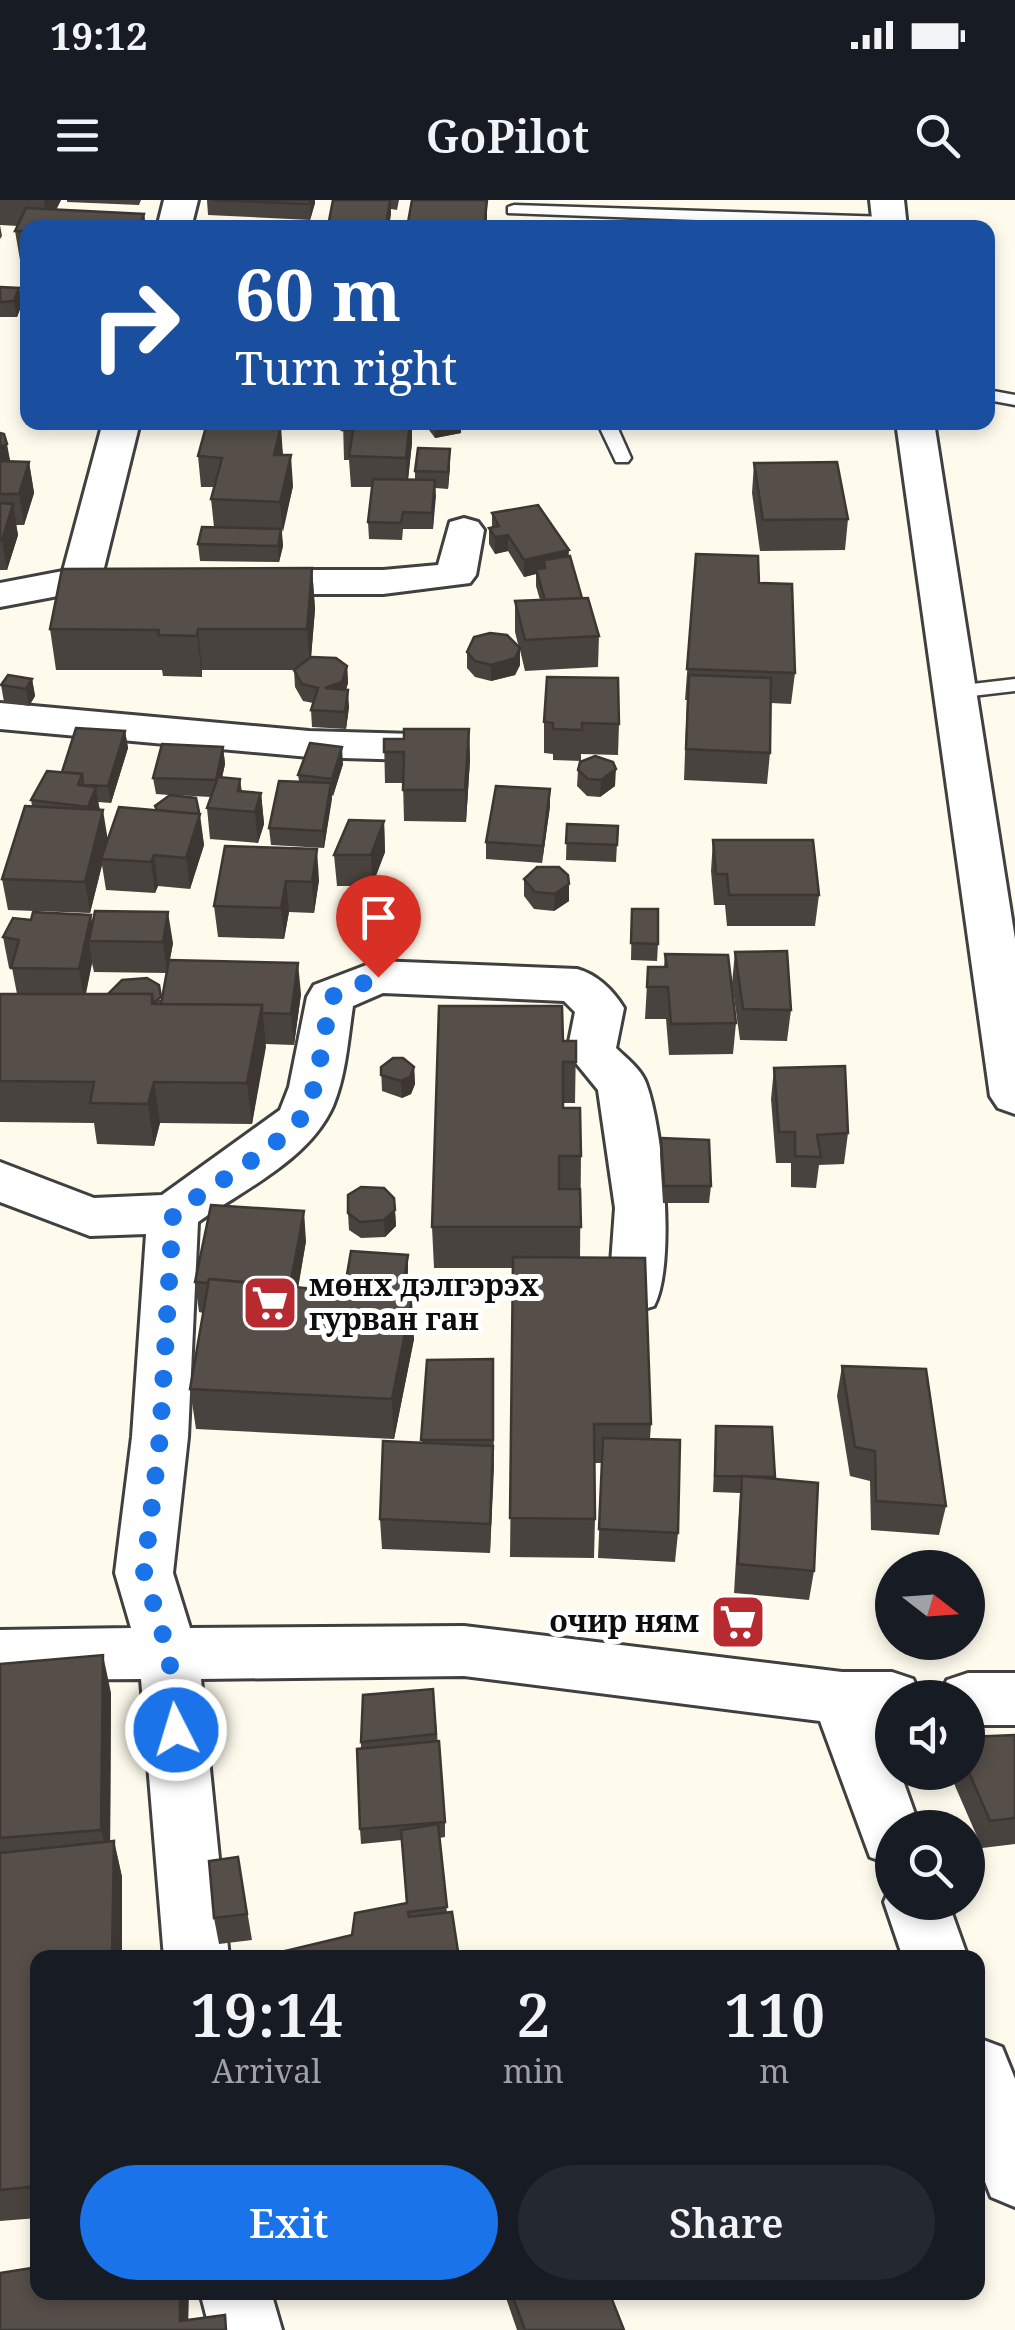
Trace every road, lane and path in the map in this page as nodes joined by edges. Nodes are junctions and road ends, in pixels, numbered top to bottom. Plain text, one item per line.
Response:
1 (512, 205) edge
2 (723, 215) edge
3 (889, 217) edge
4 (633, 220) edge
5 (655, 220) edge
6 (120, 430) edge
7 (610, 430) edge
8 (916, 430) edge
9 (622, 458) dead end
10 (464, 530) dead end
11 (81, 580) junction
12 (206, 582) edge
13 (123, 584) edge
14 (0, 596) edge
15 (1015, 686) edge
16 (955, 692) junction
17 (0, 716) edge
18 (412, 747) edge
19 (1015, 1096) edge
20 (0, 1181) edge
21 (173, 1214) junction
22 (635, 1292) edge
23 (0, 1655) edge
24 (169, 1655) junction
25 (867, 1698) edge
26 (985, 1699) edge
27 (1015, 1699) edge
28 (887, 1810) edge
29 (922, 1920) edge
30 (195, 1950) edge
31 (933, 1950) edge
32 (985, 2089) edge
33 (1015, 2173) edge
34 (237, 2300) edge
35 (246, 2330) edge

1 - 4 lane
2 - 3 lane
2 - 5 lane
6 - 11 street
7 - 9 lane
8 - 16 street
10 - 12 street
11 - 13 street
11 - 14 street
15 - 16 lane
16 - 19 street
17 - 18 street
20 - 21 street
21 - 22 street
21 - 24 street
23 - 24 street
24 - 25 street
24 - 30 street
25 - 28 street
26 - 27 street
29 - 31 street
32 - 33 street
34 - 35 street

